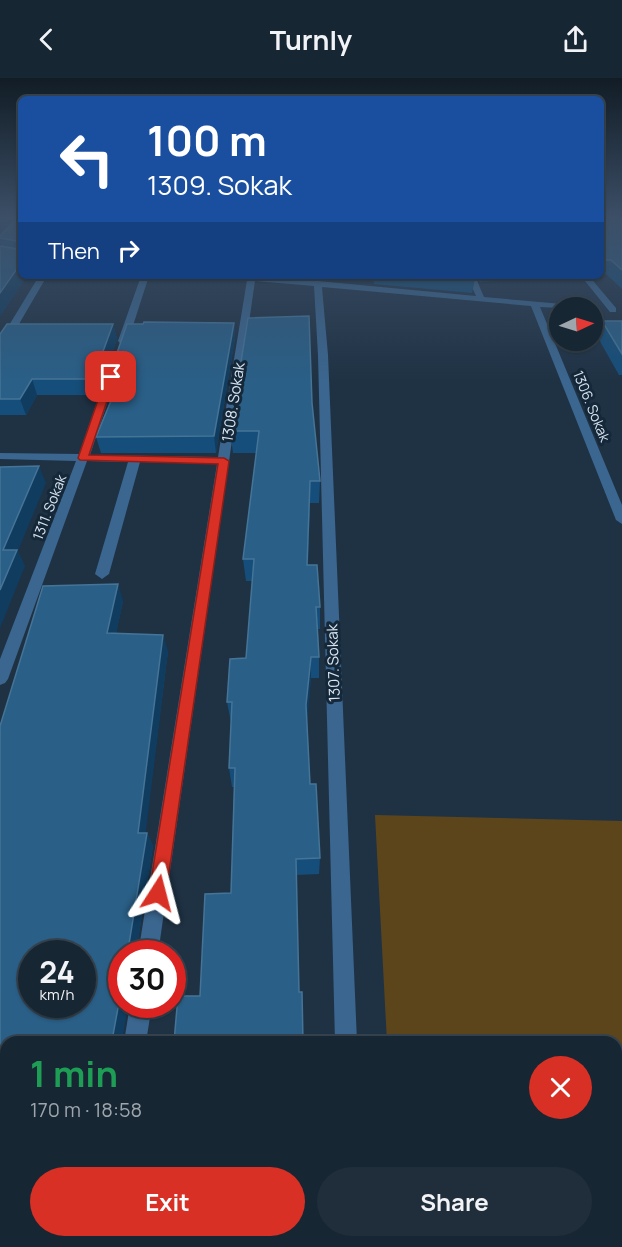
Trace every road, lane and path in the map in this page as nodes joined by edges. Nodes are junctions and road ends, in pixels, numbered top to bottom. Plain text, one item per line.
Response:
1 (41, 279) edge
2 (144, 279) edge
3 (245, 279) edge
4 (266, 279) edge
5 (358, 279) edge
6 (472, 279) edge
7 (588, 279) edge
8 (318, 284) junction
9 (359, 288) junction
10 (481, 298) junction
11 (534, 303) junction
12 (549, 305) edge
13 (603, 309) dead end
14 (618, 311) edge
15 (0, 348) edge
16 (0, 456) edge
17 (83, 458) junction
18 (135, 459) junction
19 (224, 461) junction
20 (622, 520) edge
21 (102, 574) dead end
22 (0, 679) edge
23 (150, 940) edge
24 (139, 1018) edge
25 (136, 1036) edge
26 (346, 1036) edge

1 - 15 street
2 - 17 street, 1311. Sokak
3 - 19 street, 1308. Sokak
4 - 8 street
5 - 9 street
6 - 10 street
7 - 14 street
8 - 9 street
8 - 26 street, 1307. Sokak
9 - 10 street
10 - 11 street
11 - 12 street
11 - 20 street, 1306. Sokak
13 - 14 street
16 - 17 street
17 - 18 street
17 - 22 street, 1311. Sokak
18 - 19 street
18 - 21 street
19 - 23 street, 1308. Sokak
24 - 25 street

